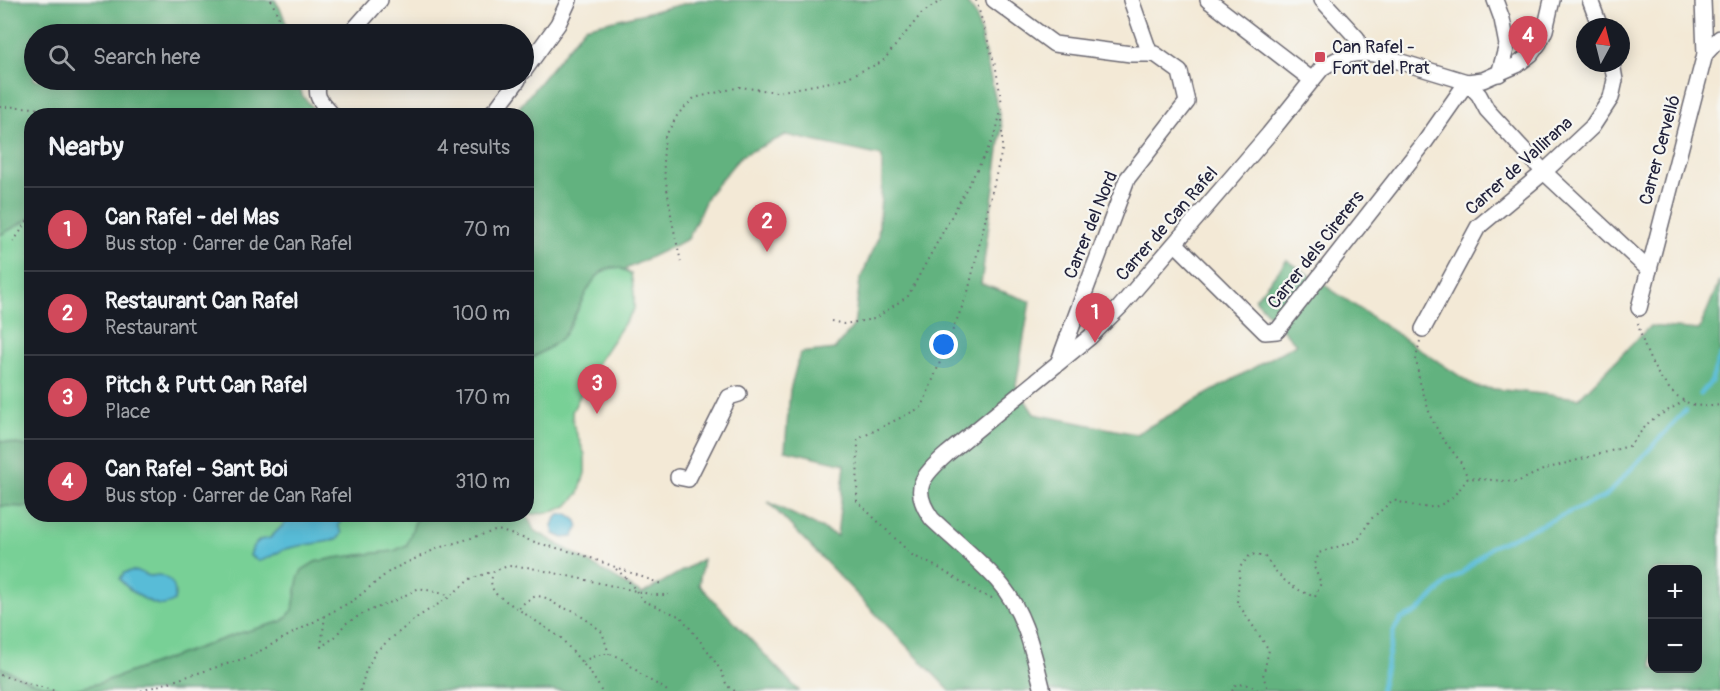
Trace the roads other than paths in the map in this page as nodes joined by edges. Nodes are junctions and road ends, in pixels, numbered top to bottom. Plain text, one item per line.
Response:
1 (380, 0) edge
2 (569, 0) edge
3 (994, 0) edge
4 (1131, 0) edge
5 (1208, 0) edge
6 (1322, 0) edge
7 (1495, 0) edge
8 (1552, 0) edge
9 (1590, 0) edge
10 (1703, 0) edge
11 (1597, 18) edge
12 (359, 24) edge
13 (1720, 39) edge
14 (1360, 52) junction
15 (1150, 54) junction
16 (1705, 54) junction
17 (534, 57) edge
18 (1614, 72) edge
19 (1499, 74) junction
20 (1312, 80) junction
21 (1467, 82) junction
22 (316, 90) edge
23 (510, 90) edge
24 (326, 108) edge
25 (497, 108) edge
26 (1544, 172) junction
27 (1176, 244) junction
28 (1649, 270) junction
29 (1639, 308) road end
30 (1423, 329) road end
31 (1059, 363) junction
32 (739, 394) dead end
33 (678, 477) dead end
34 (1043, 691) edge

1 - 12 street
2 - 17 street
3 - 15 street, Carrer del Nord
4 - 15 street
5 - 20 street
6 - 14 street
7 - 19 street
8 - 19 street
9 - 11 street
10 - 16 street, Carrer Cervelló
13 - 16 street
14 - 20 street, Carrer de Can Rafel
14 - 21 street
15 - 31 street, Carrer del Nord
16 - 28 street, Carrer Cervelló
18 - 26 street, Carrer de Vallirana
19 - 21 street
20 - 27 street, Carrer de Can Rafel
21 - 26 street
21 - 27 street, Carrer dels Cirerers
22 - 24 street
23 - 25 street
26 - 28 street
26 - 30 street, Carrer de Vallirana
27 - 31 street, Carrer de Can Rafel
28 - 29 street, Carrer Cervelló
31 - 34 street, Carrer de Can Rafel
32 - 33 street

